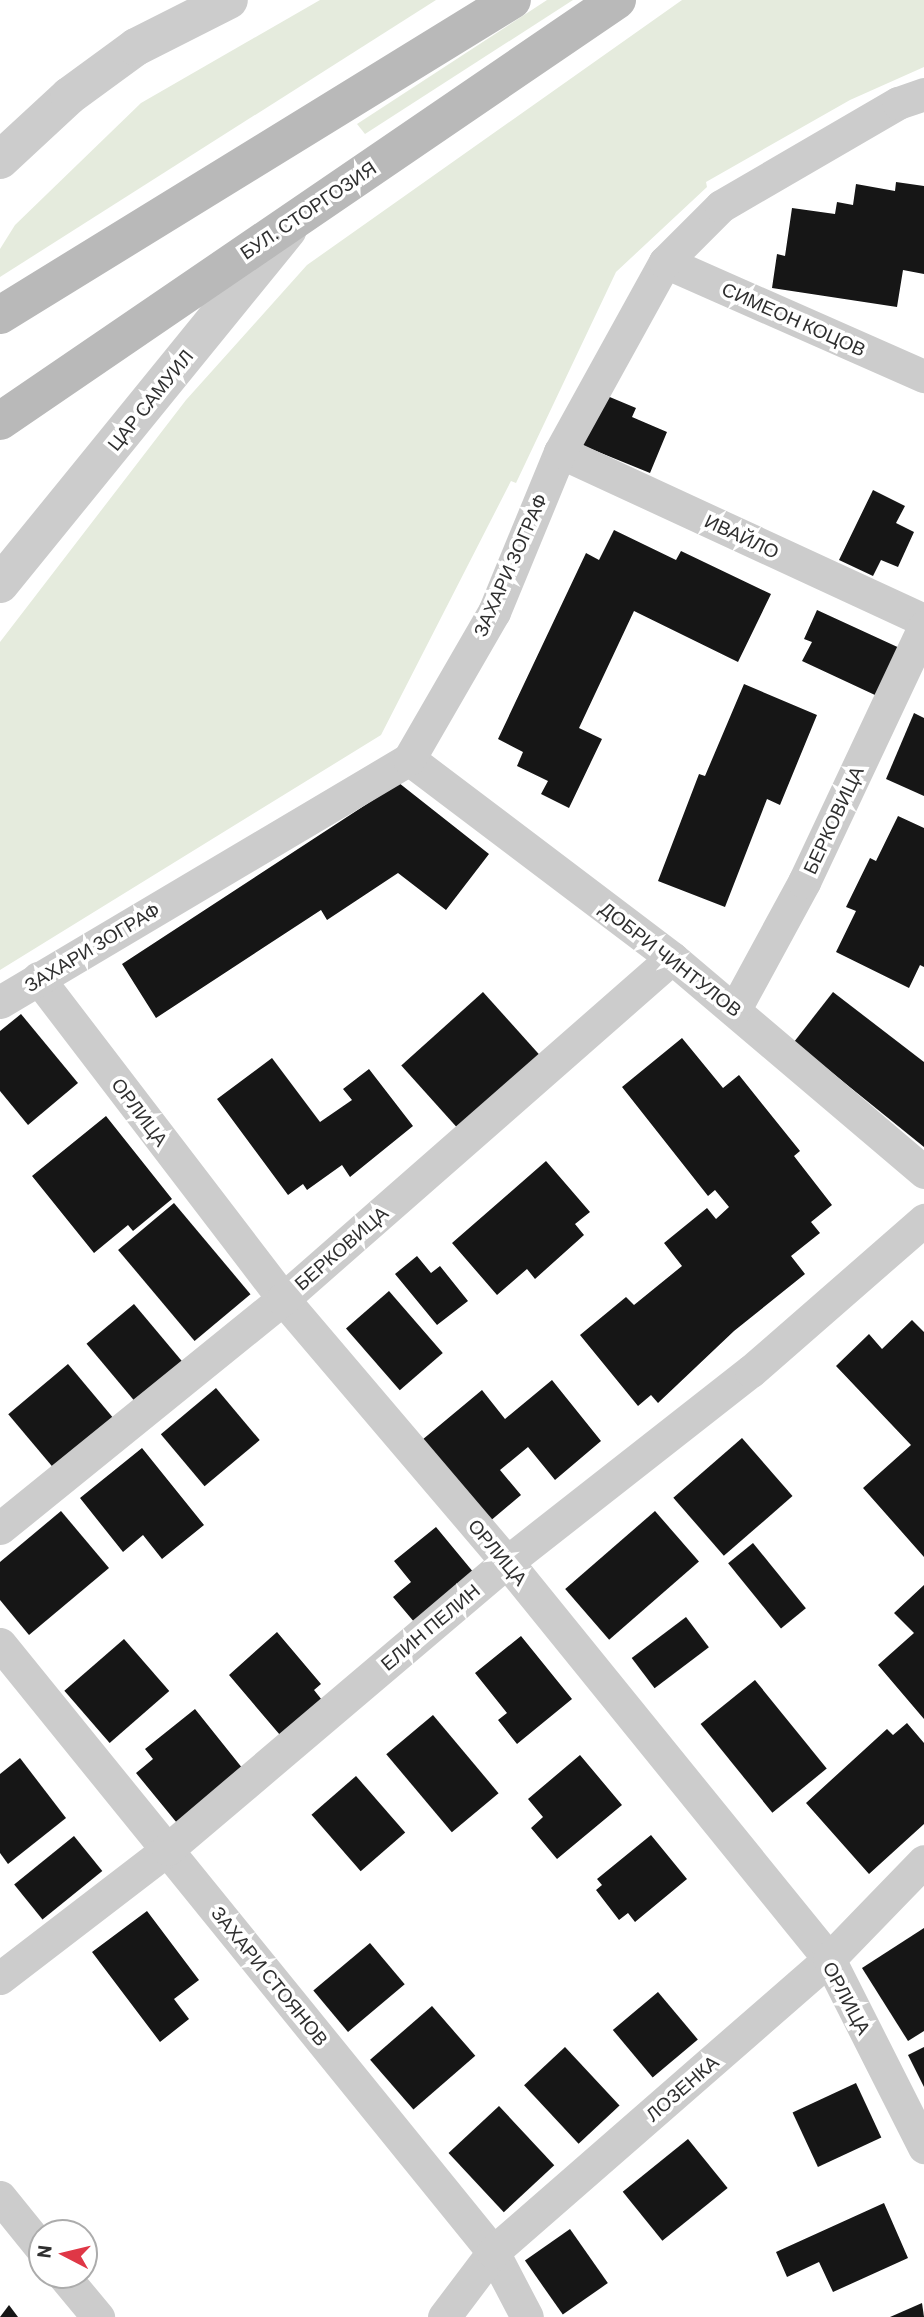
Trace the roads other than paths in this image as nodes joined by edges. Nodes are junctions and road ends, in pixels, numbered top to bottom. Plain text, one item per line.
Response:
1 (229, 0) edge
2 (512, 0) edge
3 (617, 0) edge
4 (924, 94) edge
5 (0, 160) edge
6 (299, 216) junction
7 (664, 261) junction
8 (0, 315) edge
9 (924, 376) edge
10 (0, 421) edge
11 (560, 452) junction
12 (0, 584) edge
13 (924, 620) edge
14 (924, 628) edge
15 (409, 759) junction
16 (672, 958) junction
17 (38, 978) junction
18 (0, 1002) edge
19 (735, 1009) junction
20 (924, 1172) edge
21 (924, 1220) edge
22 (283, 1299) junction
23 (0, 1528) edge
24 (507, 1562) junction
25 (0, 1644) edge
26 (169, 1849) junction
27 (924, 1861) edge
28 (829, 1959) junction
29 (0, 1978) edge
30 (924, 2147) edge
31 (0, 2197) edge
32 (28, 2232) edge
33 (493, 2252) junction
34 (74, 2289) edge
35 (97, 2317) edge
36 (444, 2317) edge
37 (527, 2317) edge

1 - 5 street
2 - 8 main road
3 - 6 main road, БУЛ. СТОРГОЗИЯ
4 - 7 street, ЗАХАРИ ЗОГРАФ
6 - 10 main road, БУЛ. СТОРГОЗИЯ
6 - 12 street, ЦАР САМУИЛ
7 - 9 street, СИМЕОН КОЦОВ
7 - 11 street, ЗАХАРИ ЗОГРАФ
11 - 13 street, ИВАЙЛО
11 - 15 street, ЗАХАРИ ЗОГРАФ
14 - 19 street, БЕРКОВИЦА
15 - 16 street, ДОБРИ ЧИНТУЛОВ
15 - 17 street, ЗАХАРИ ЗОГРАФ
16 - 19 street, ДОБРИ ЧИНТУЛОВ
16 - 22 street, БЕРКОВИЦА
17 - 18 street, ЗАХАРИ ЗОГРАФ
17 - 22 street, ОРЛИЦА
19 - 20 street, ДОБРИ ЧИНТУЛОВ
21 - 24 street, ЕЛИН ПЕЛИН
22 - 23 street, БЕРКОВИЦА
22 - 24 street, ОРЛИЦА
24 - 26 street, ЕЛИН ПЕЛИН
24 - 28 street, ОРЛИЦА
25 - 26 street, ЗАХАРИ СТОЯНОВ
26 - 29 street, ЕЛИН ПЕЛИН
26 - 33 street, ЗАХАРИ СТОЯНОВ
27 - 28 street, ЛОЗЕНКА
28 - 30 street, ОРЛИЦА
28 - 33 street, ЛОЗЕНКА
31 - 32 street
33 - 36 street, ЛОЗЕНКА
33 - 37 street, ЗАХАРИ СТОЯНОВ
34 - 35 street

